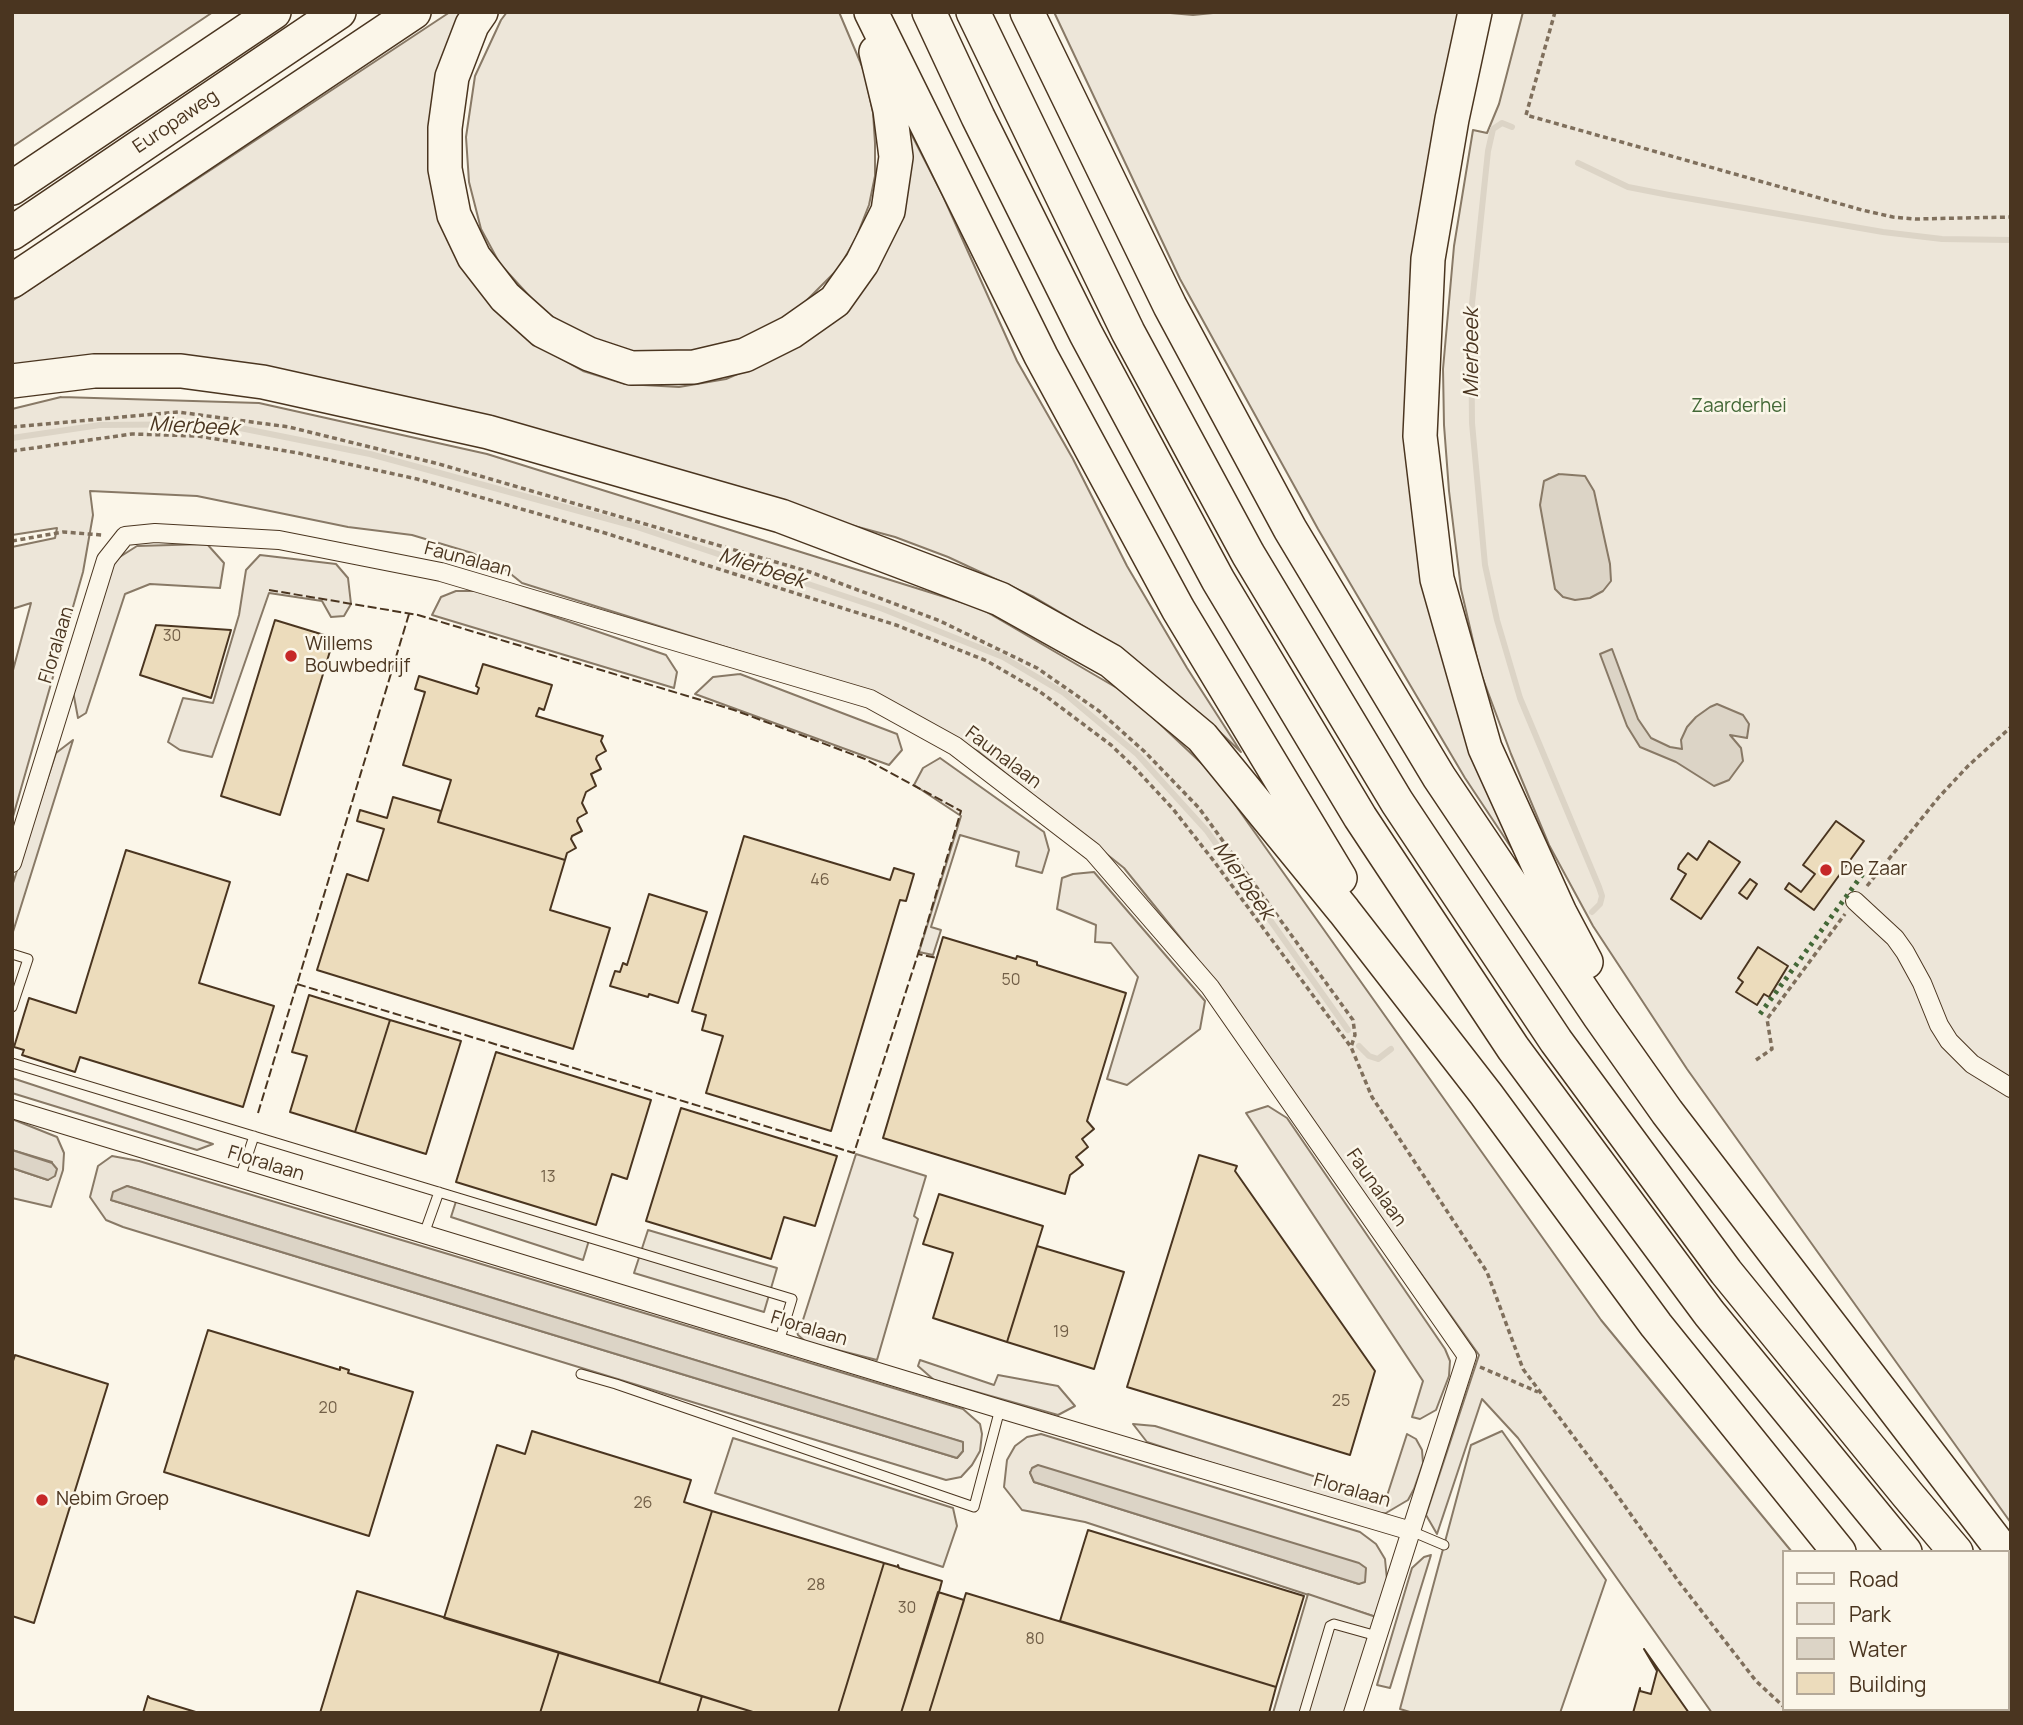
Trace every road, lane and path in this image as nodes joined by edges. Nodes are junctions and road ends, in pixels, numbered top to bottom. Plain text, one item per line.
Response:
1 (260, 12) edge
2 (274, 12) edge
3 (339, 12) edge
4 (414, 12) edge
5 (481, 12) edge
6 (868, 12) edge
7 (929, 12) edge
8 (973, 12) edge
9 (1027, 12) edge
10 (1475, 12) edge
11 (1555, 12) edge
12 (205, 58) junction
13 (12, 188) edge
14 (2011, 217) edge
15 (12, 233) edge
16 (12, 281) edge
17 (12, 381) edge
18 (12, 427) edge
19 (12, 451) edge
20 (125, 537) junction
21 (12, 541) edge
22 (2011, 727) edge
23 (12, 863) edge
24 (1855, 901) junction
25 (12, 954) edge
26 (12, 1007) edge
27 (1351, 1047) junction
28 (1756, 1060) dead end
29 (12, 1063) edge
30 (2011, 1088) edge
31 (1486, 1094) junction
32 (12, 1109) edge
33 (1667, 1112) junction
34 (254, 1136) junction
35 (240, 1178) junction
36 (439, 1192) junction
37 (424, 1234) junction
38 (779, 1342) junction
39 (1465, 1361) junction
40 (580, 1374) dead end
41 (1539, 1393) junction
42 (1000, 1409) junction
43 (1411, 1531) junction
44 (1444, 1545) dead end
45 (1837, 1550) edge
46 (1903, 1550) edge
47 (1954, 1550) edge
48 (2002, 1550) edge
49 (1377, 1636) junction
50 (1782, 1704) edge
51 (1304, 1713) edge
52 (1353, 1713) edge

1 - 12 highway
2 - 12 highway, Europaweg
3 - 15 highway, Europaweg
4 - 16 highway
5 - 6 highway
6 - 31 highway
7 - 46 highway
8 - 47 highway
9 - 33 highway
10 - 33 highway
11 - 14 path
12 - 13 highway, Europaweg
17 - 31 highway
18 - 27 path
19 - 27 path
20 - 21 path
20 - 23 street, Floralaan
20 - 39 street, Faunalaan
22 - 24 path
24 - 28 path
24 - 30 street
25 - 26 lane
27 - 41 path
29 - 34 lane
31 - 45 highway
32 - 35 street, Floralaan
33 - 48 highway
34 - 35 lane
34 - 36 lane
35 - 37 street, Floralaan
36 - 37 lane
36 - 38 lane
37 - 38 street, Floralaan
38 - 42 street, Floralaan
39 - 41 path
39 - 43 street
40 - 42 lane
41 - 50 path
42 - 43 street, Floralaan
43 - 44 lane
43 - 49 street
49 - 51 lane
49 - 52 street

